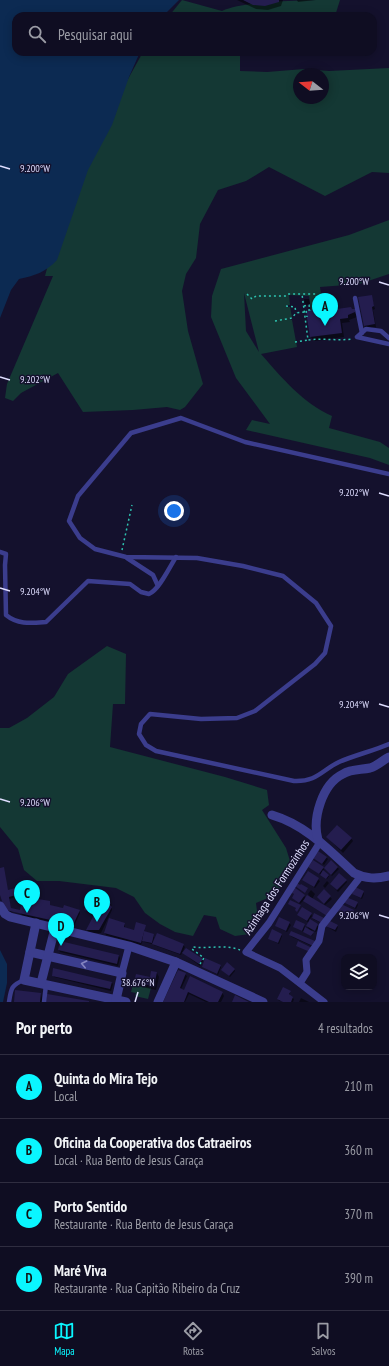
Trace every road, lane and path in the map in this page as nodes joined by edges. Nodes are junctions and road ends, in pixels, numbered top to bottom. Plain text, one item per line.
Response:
1 (247, 294) dead end
2 (302, 294) junction
3 (355, 298) dead end
4 (286, 306) dead end
5 (304, 306) junction
6 (318, 308) dead end
7 (304, 312) dead end
8 (296, 313) junction
9 (307, 317) dead end
10 (275, 321) dead end
11 (362, 333) junction
12 (389, 338) edge
13 (354, 339) dead end
14 (308, 340) junction
15 (295, 342) dead end
16 (389, 344) edge
17 (389, 474) edge
18 (132, 505) dead end
19 (0, 552) edge
20 (122, 552) dead end
21 (126, 558) junction
22 (176, 558) junction
23 (158, 586) junction
24 (389, 744) edge
25 (389, 756) edge
26 (272, 815) dead end
27 (320, 841) junction
28 (361, 876) junction
29 (389, 876) edge
30 (0, 906) edge
31 (36, 923) junction
32 (55, 928) junction
33 (129, 946) junction
34 (30, 952) junction
35 (246, 952) junction
36 (48, 956) junction
37 (176, 962) junction
38 (196, 971) junction
39 (122, 973) junction
40 (24, 980) junction
41 (300, 983) junction
42 (44, 984) junction
43 (92, 998) edge
44 (116, 1000) junction
45 (10, 1002) edge
46 (44, 1002) edge
47 (126, 1002) edge
48 (158, 1002) edge
49 (263, 1002) edge
50 (324, 1002) edge

1 - 2 path
2 - 5 path
2 - 6 path
3 - 11 lane
4 - 8 path
5 - 9 path
5 - 14 path
7 - 8 path
8 - 10 path
11 - 12 lane
11 - 16 lane
13 - 14 path
14 - 15 path
17 - 21 lane
18 - 20 path
19 - 23 lane
21 - 22 lane
21 - 23 lane
22 - 23 lane
22 - 24 lane
25 - 27 street, Azinhaga dos Formozinhos
26 - 27 street
27 - 28 street
27 - 35 street, Azinhaga dos Formozinhos
28 - 29 street
28 - 41 street
30 - 31 street
31 - 32 street
31 - 34 street
32 - 33 street
32 - 36 street
33 - 37 street
33 - 39 street
34 - 36 street
34 - 40 street
35 - 38 path, Azinhaga dos Formozinhos
35 - 41 street
39 -> 36 street
36 - 42 street
37 - 38 street
37 - 48 street
38 - 49 street
39 - 44 street
40 - 42 street
40 - 45 lane
41 - 50 street
42 - 43 street
42 - 46 lane
43 - 44 street
44 - 47 street

